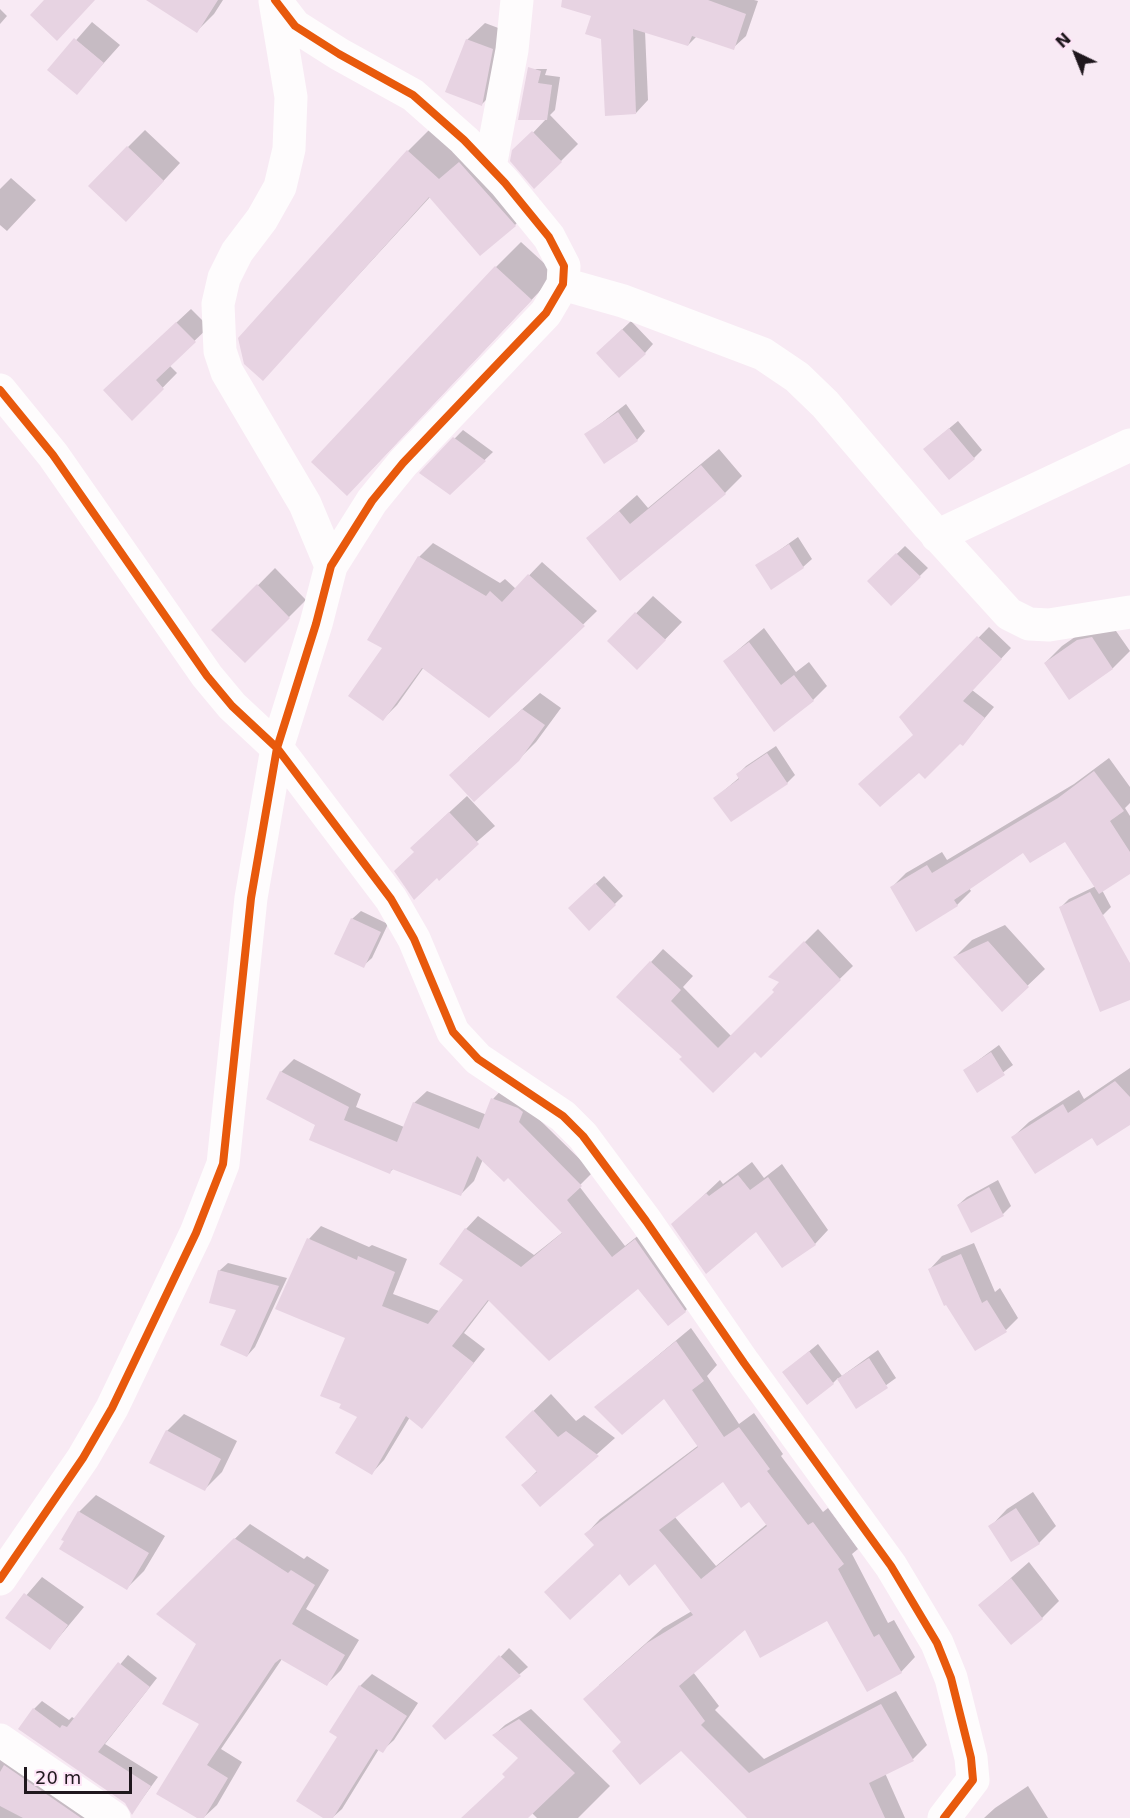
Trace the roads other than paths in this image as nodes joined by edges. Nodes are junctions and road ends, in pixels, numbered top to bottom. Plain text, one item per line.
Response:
1 (517, 0) edge
2 (275, 1) edge
3 (490, 167) junction
4 (563, 284) junction
5 (0, 390) edge
6 (1130, 445) edge
7 (937, 536) junction
8 (331, 566) junction
9 (1130, 612) edge
10 (277, 748) junction
11 (0, 1580) edge
12 (0, 1740) edge
13 (114, 1818) edge
14 (944, 1818) edge

1 - 3 street
2 - 3 street
2 - 8 street
3 - 4 street
4 - 7 street
4 - 8 street
5 - 10 street
6 - 7 street
7 - 9 street
8 - 10 street
10 - 11 street
10 - 14 street
12 - 13 street

